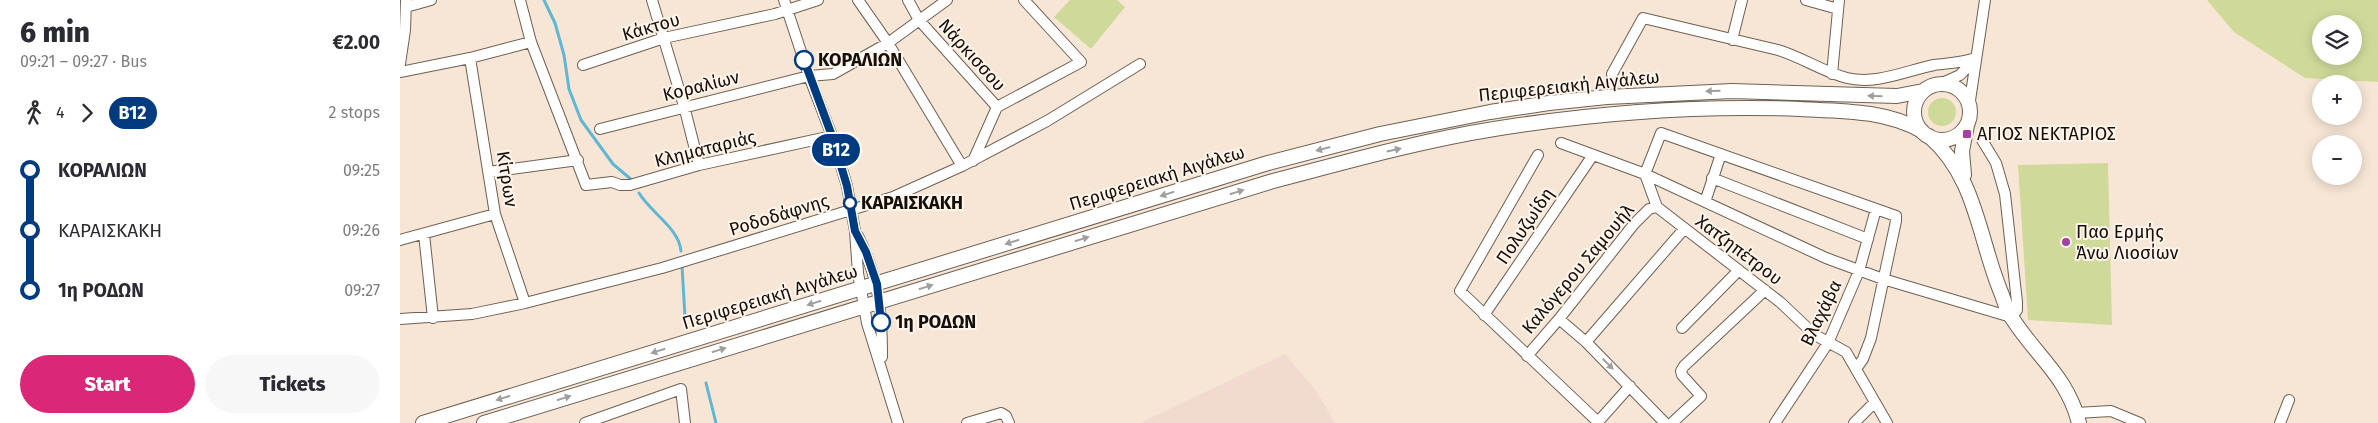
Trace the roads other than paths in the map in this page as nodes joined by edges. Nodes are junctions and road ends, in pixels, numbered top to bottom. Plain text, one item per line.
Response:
1 (431, 0) edge
2 (520, 0) edge
3 (652, 0) edge
4 (818, 0) edge
5 (858, 0) edge
6 (908, 0) edge
7 (947, 0) edge
8 (1024, 0) edge
9 (1742, 0) edge
10 (1806, 0) edge
11 (1985, 0) edge
12 (786, 5) edge
13 (1839, 5) edge
14 (405, 10) edge
15 (919, 20) junction
16 (664, 38) junction
17 (1732, 40) junction
18 (531, 42) junction
19 (888, 43) junction
20 (470, 58) junction
21 (1976, 58) junction
22 (400, 63) edge
23 (1140, 64) dead end
24 (582, 65) dead end
25 (400, 72) edge
26 (1612, 74) dead end
27 (1832, 74) junction
28 (809, 76) junction
29 (1940, 84) junction
30 (1924, 91) junction
31 (684, 106) junction
32 (997, 107) junction
33 (1969, 107) junction
34 (1967, 122) junction
35 (600, 129) dead end
36 (1925, 134) junction
37 (832, 136) junction
38 (1982, 140) dead end
39 (1562, 143) dead end
40 (1721, 154) junction
41 (1538, 155) dead end
42 (1593, 155) junction
43 (578, 160) junction
44 (973, 161) junction
45 (699, 165) junction
46 (962, 166) junction
47 (489, 172) junction
48 (1645, 174) junction
49 (1712, 178) junction
50 (1964, 181) junction
51 (1705, 202) junction
52 (1657, 207) junction
53 (1876, 209) junction
54 (852, 210) junction
55 (495, 214) junction
56 (1684, 229) junction
57 (855, 231) junction
58 (424, 234) junction
59 (1868, 239) junction
60 (400, 240) edge
61 (1739, 270) junction
62 (1859, 271) junction
63 (1883, 279) junction
64 (877, 284) junction
65 (860, 289) junction
66 (1764, 290) junction
67 (880, 301) junction
68 (525, 303) junction
69 (864, 306) junction
70 (1484, 315) junction
71 (2011, 317) junction
72 (433, 318) junction
73 (400, 319) edge
74 (1559, 319) junction
75 (1682, 328) dead end
76 (1586, 342) junction
77 (1828, 343) junction
78 (1527, 356) junction
79 (882, 367) junction
80 (1856, 369) junction
81 (1630, 386) junction
82 (2289, 400) dead end
83 (1875, 402) junction
84 (2078, 418) edge
85 (1597, 422) edge
86 (423, 423) edge
87 (484, 423) edge
88 (586, 423) edge
89 (685, 423) edge
90 (898, 423) edge
91 (967, 423) edge
92 (1009, 423) edge
93 (1665, 423) edge
94 (1672, 423) edge
95 (1775, 423) edge
96 (1854, 423) edge
97 (1888, 423) edge
98 (2140, 423) edge
99 (2280, 423) edge

1 - 14 street
2 - 18 street
3 - 16 street
4 - 12 street, Κάκτου
5 - 19 street
6 - 15 street, Νάρκισσου
7 - 15 street, Κοραλίων
8 - 32 street
9 - 17 street
10 - 13 street
11 - 21 street
12 - 16 street, Κάκτου
12 - 28 street
13 - 27 street
14 - 22 street
15 - 19 street, Κοραλίων
15 - 32 street, Νάρκισσου
16 - 24 street, Κάκτου
16 - 31 street
17 - 26 street
17 - 27 street
18 - 20 street
18 - 43 street
19 - 28 street, Κοραλίων
19 - 46 street
20 - 25 street
20 - 47 street, Κίτρων
21 - 27 street
21 - 29 street
21 - 33 street
23 - 44 street, Ροδοδάφνης
28 - 31 street, Κοραλίων
28 - 37 street
29 - 30 main road
29 - 33 main road
30 - 36 main road
30 -> 64 main road, Περιφερειακή Αιγάλεω
31 - 35 street, Κοραλίων
31 - 45 street
32 - 44 street, Νάρκισσου
33 - 34 main road
34 - 36 main road
34 - 50 main road
36 - 50 main road
67 -> 36 main road, Περιφερειακή Αιγάλεω
37 - 45 street, Κληματαριάς
37 - 54 street
38 - 71 street
39 - 42 street
40 - 48 street
40 - 49 street
40 - 53 street
41 - 70 street
42 - 48 street
42 - 70 street, Πολυζωίδη
43 - 45 street, Κληματαριάς
43 - 47 street
44 - 46 street, Ροδοδάφνης
46 - 54 street, Ροδοδάφνης
47 - 55 street, Κίτρων
48 - 51 street
48 - 52 street
49 - 51 street
49 - 59 street
50 - 71 main road
51 - 62 street
52 - 56 street, Χατζηπέτρου
52 - 74 street, Καλόγερου Σαμουήλ
53 - 59 street, Βλαχάβα
53 - 63 street
54 - 57 street
54 - 68 street, Ροδοδάφνης
55 - 58 street
55 - 68 street, Κίτρων
56 - 61 street, Χατζηπέτρου
56 - 76 street
57 - 64 street
57 - 65 street
58 - 60 street
58 - 72 street
59 - 62 street, Βλαχάβα
61 - 66 street, Χατζηπέτρου
61 - 75 street
62 - 63 street
62 - 77 street, Βλαχάβα
63 - 71 street
63 - 80 street
64 - 65 main road, Περιφερειακή Αιγάλεω
64 - 67 street
65 - 69 street
65 -> 86 main road, Περιφερειακή Αιγάλεω
66 - 77 street, Χατζηπέτρου
66 - 94 street
67 - 69 main road, Περιφερειακή Αιγάλεω
67 - 79 street
68 - 72 street, Ροδοδάφνης
69 - 79 street
87 -> 69 main road, Περιφερειακή Αιγάλεω
70 - 78 street
71 - 84 main road
72 - 73 street, Ροδοδάφνης
74 - 76 street
74 - 78 street, Καλόγερου Σαμουήλ
76 -> 81 street
77 - 80 street, Χατζηπέτρου
77 - 95 street, Βλαχάβα
78 - 85 street
79 - 90 street
80 - 83 street, Χατζηπέτρου
81 - 85 street
81 - 93 street
82 - 99 street
83 - 96 street
83 - 97 street, Χατζηπέτρου
84 - 98 street
88 - 89 street
91 - 92 street

